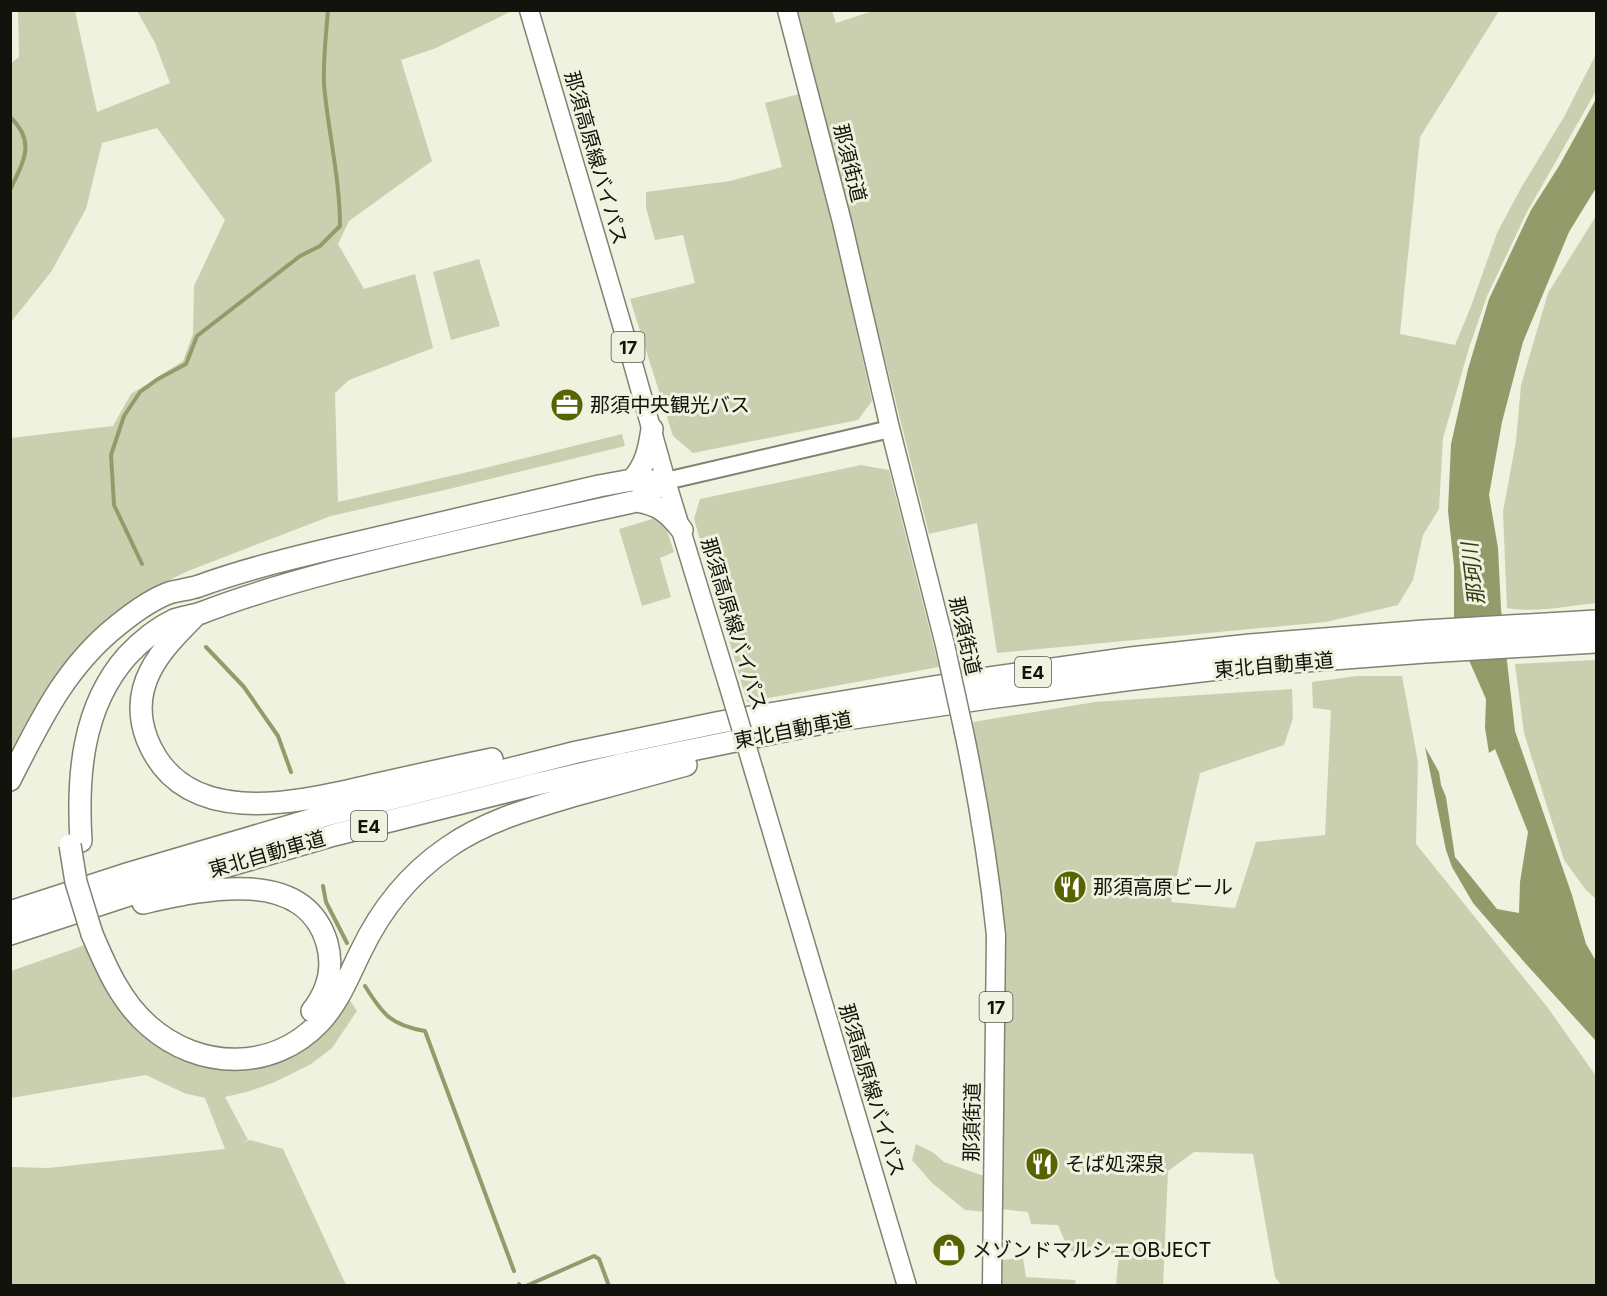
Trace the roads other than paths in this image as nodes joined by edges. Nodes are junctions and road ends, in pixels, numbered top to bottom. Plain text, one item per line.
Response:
1 (529, 10) edge
2 (787, 10) edge
3 (652, 429) junction
4 (890, 429) junction
5 (666, 481) junction
6 (634, 490) junction
7 (682, 530) junction
8 (195, 587) junction
9 (197, 614) junction
10 (1596, 621) edge
11 (1596, 642) edge
12 (1346, 648) junction
13 (734, 741) junction
14 (577, 752) junction
15 (10, 780) edge
16 (75, 843) junction
17 (10, 912) edge
18 (97, 932) junction
19 (10, 934) edge
20 (10, 942) edge
21 (907, 1286) edge
22 (992, 1286) edge

1 - 3 main road, 那須高原線バイパス / 17
2 - 4 main road, 那須街道 / 17
3 - 5 main road, 那須高原線バイパス / 17
3 - 6 highway
4 - 5 street
4 - 22 main road, 那須街道 / 17, bridge
5 - 6 highway
5 - 7 main road, 那須高原線バイパス / 17
6 - 7 highway
6 - 8 highway
6 - 9 highway
7 - 21 main road, 那須高原線バイパス / 17, bridge
8 - 15 highway
8 - 16 highway
9 - 14 highway
9 - 16 highway
10 - 12 highway, 東北自動車道 / E4
11 - 12 highway, 東北自動車道 / E4
12 - 13 highway, 東北自動車道 / E4
12 - 14 highway, 東北自動車道 / E4
13 - 18 highway
13 - 19 highway, 東北自動車道 / E4
14 - 17 highway, 東北自動車道 / E4
16 - 18 highway, bridge
18 - 20 highway

